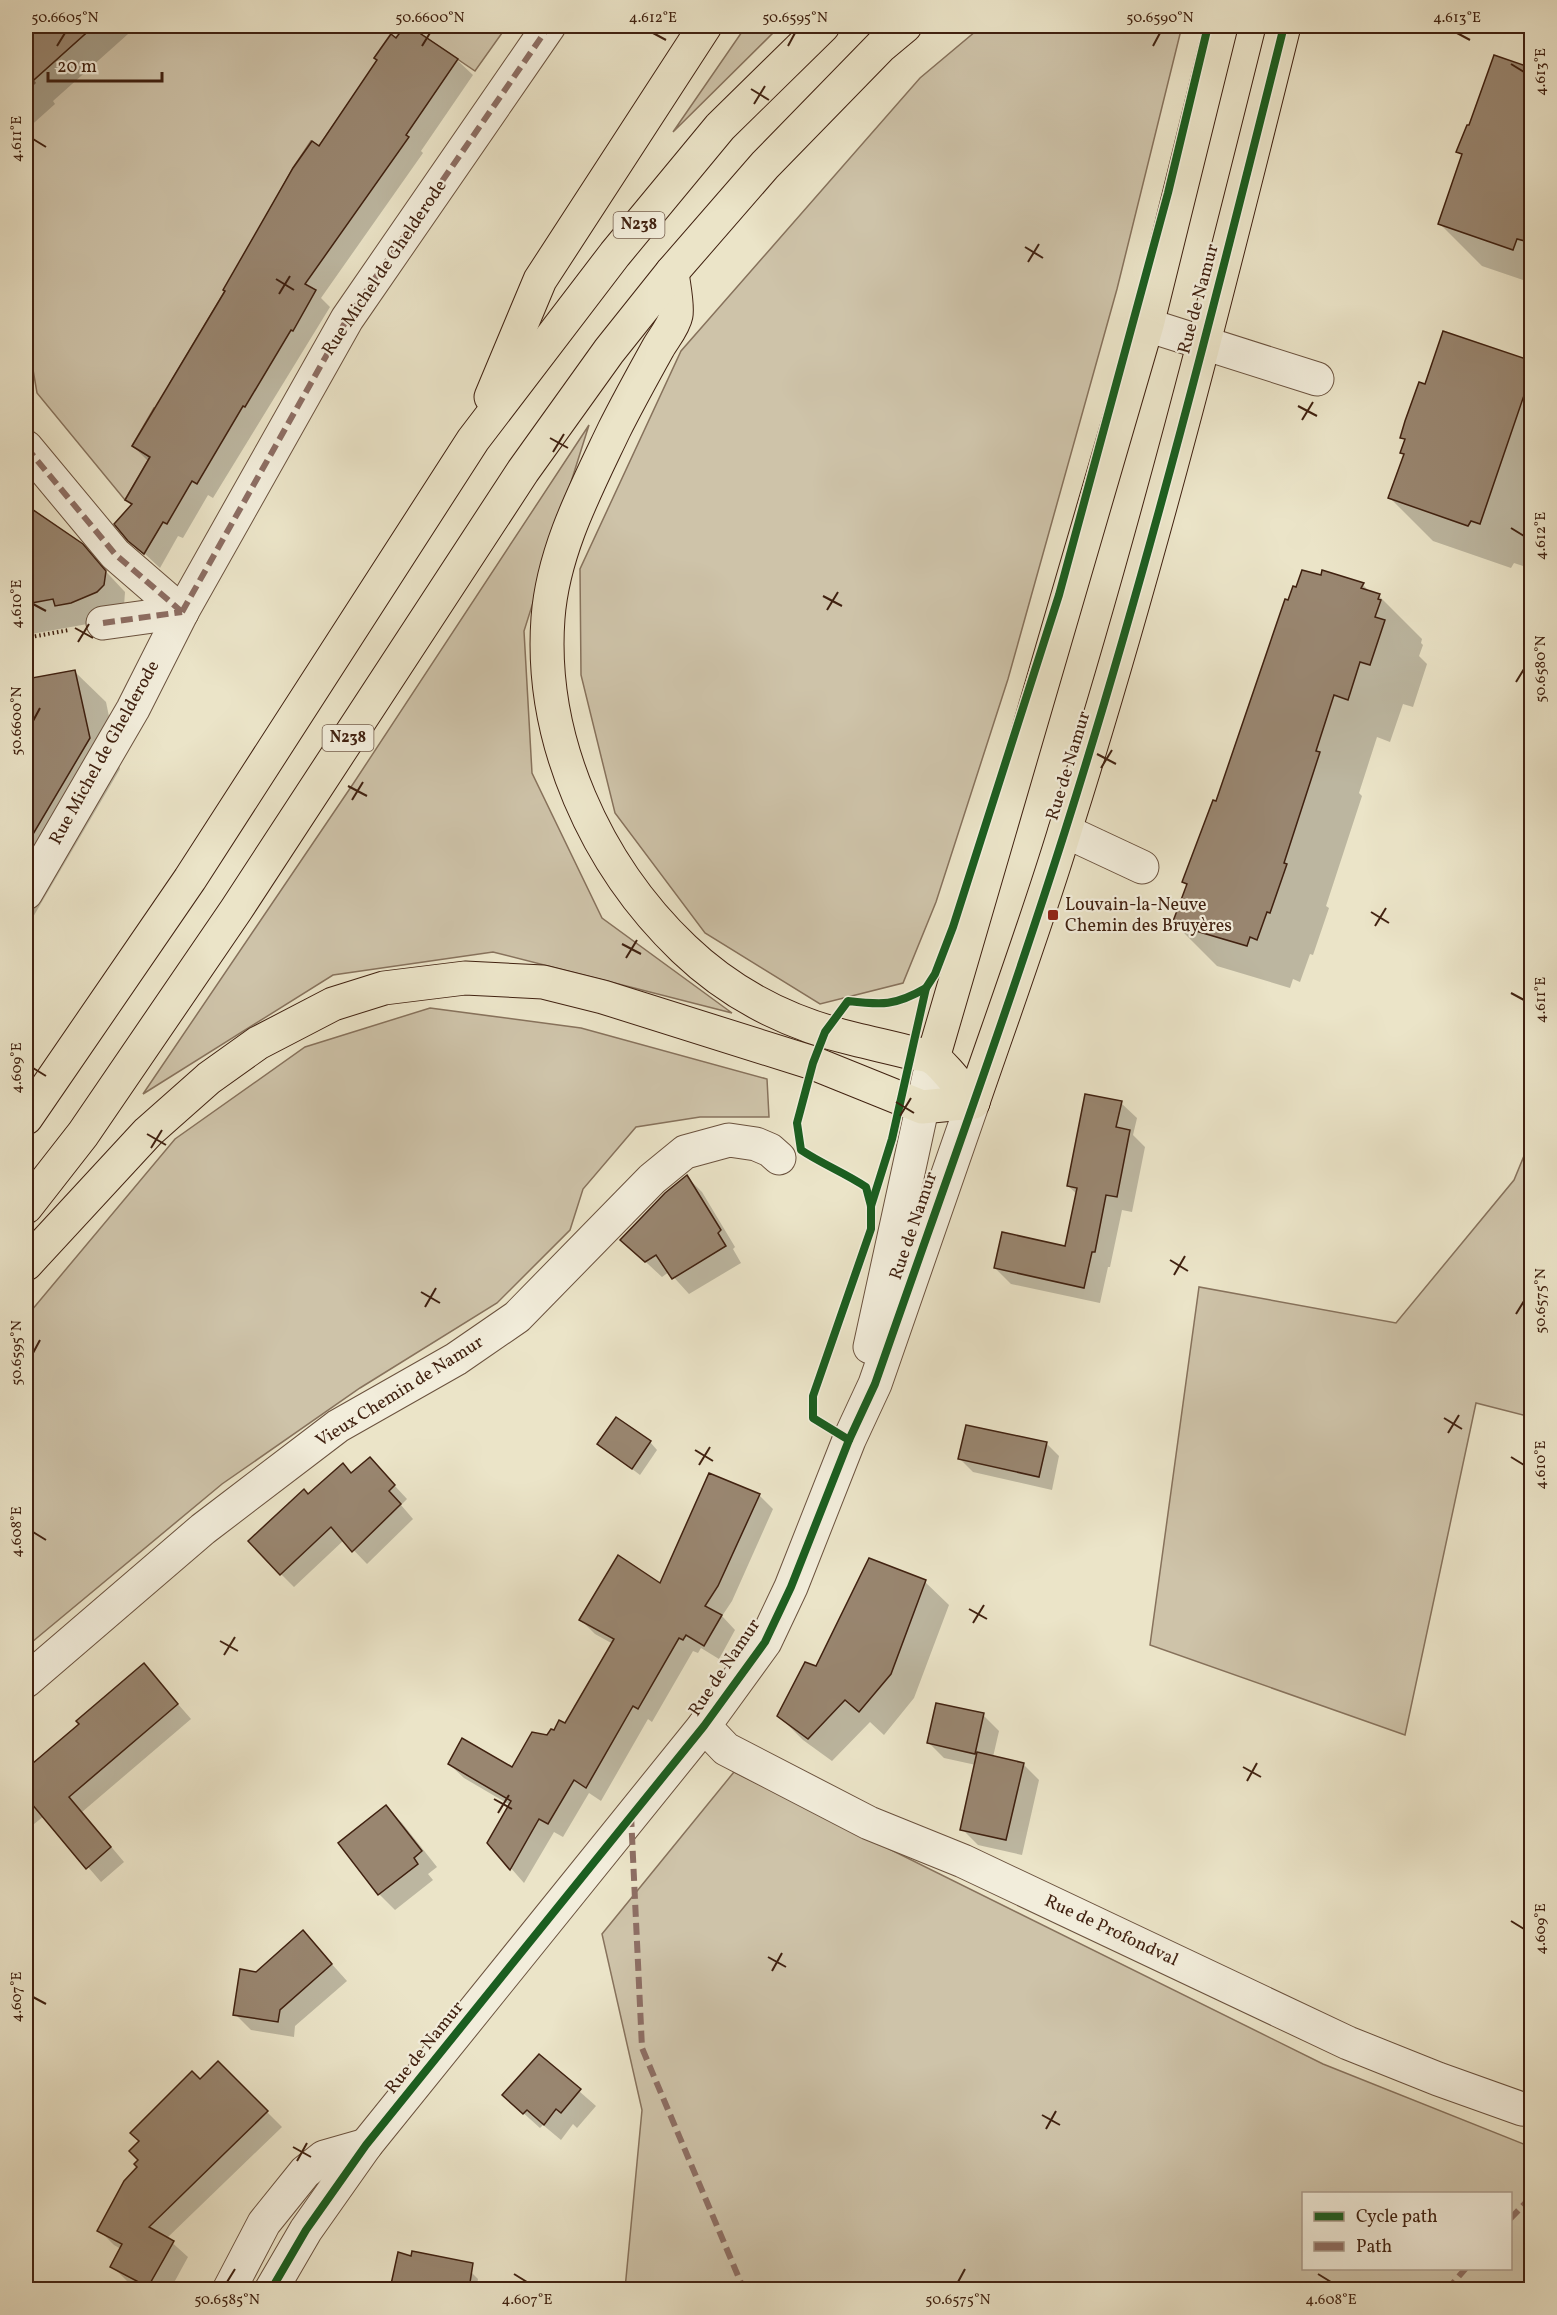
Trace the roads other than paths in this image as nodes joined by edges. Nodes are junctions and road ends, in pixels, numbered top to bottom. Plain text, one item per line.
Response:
1 (549, 26) edge
2 (705, 26) edge
3 (823, 26) edge
4 (905, 26) edge
5 (1221, 26) edge
6 (1284, 26) edge
7 (672, 272) junction
8 (1147, 325) junction
9 (1204, 343) junction
10 (1317, 379) dead end
11 (473, 440) junction
12 (26, 447) edge
13 (182, 612) junction
14 (103, 623) road end
15 (1065, 831) junction
16 (1142, 867) dead end
17 (26, 893) edge
18 (933, 1058) junction
19 (973, 1102) junction
20 (922, 1107) junction
21 (26, 1118) edge
22 (779, 1158) dead end
23 (26, 1207) edge
24 (26, 1264) edge
25 (849, 1440) junction
26 (26, 1681) edge
27 (704, 1726) junction
28 (1532, 2110) edge
29 (366, 2145) junction
30 (229, 2289) edge
31 (271, 2289) edge

1 - 13 street, Rue Michel de Ghelderode
2 - 11 main road
3 - 11 main road, N238
4 - 7 main road, N238
5 - 8 main road, Rue de Namur
6 - 9 main road, Rue de Namur
7 - 18 main road
7 - 23 main road, N238
8 - 9 street
8 - 18 main road, Rue de Namur
9 - 10 street
9 - 15 main road, Rue de Namur
11 - 21 main road, N238
12 - 13 street
13 - 14 street
13 - 17 street, Rue Michel de Ghelderode
15 - 16 street
15 - 19 main road, Rue de Namur
18 - 19 main road
18 - 20 street, Rue de Namur
19 - 20 main road
19 - 25 street, Rue de Namur
20 - 24 main road
20 - 25 street, Rue de Namur
22 - 26 street, Vieux Chemin de Namur
25 - 27 street, Rue de Namur
27 - 28 street, Rue de Profondval
27 - 29 street, Rue de Namur
29 - 30 street
29 - 31 street, Rue de Namur

